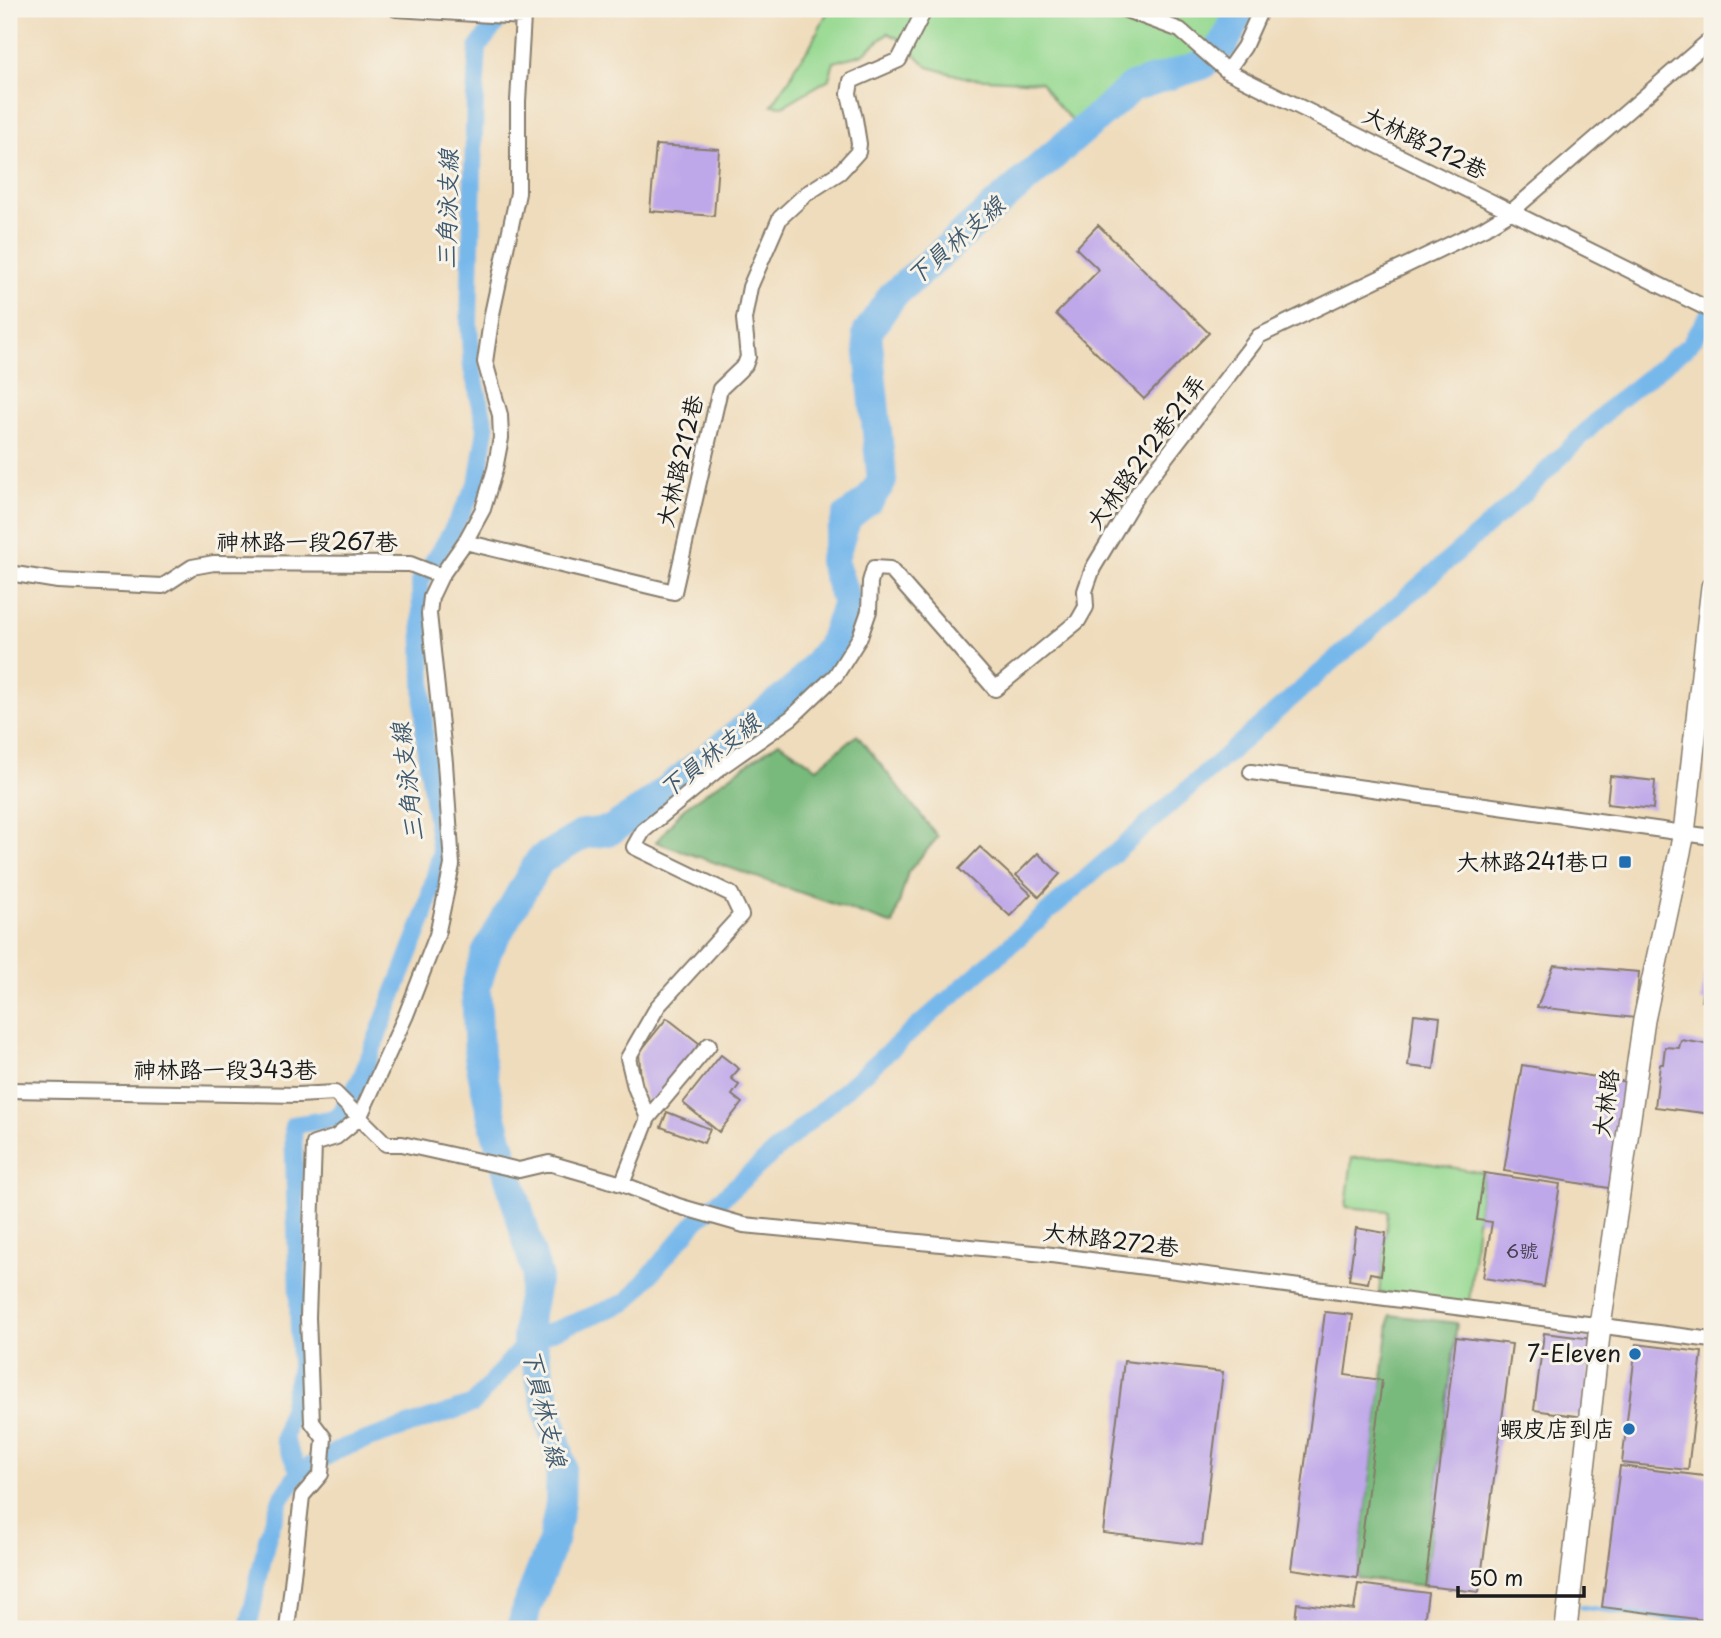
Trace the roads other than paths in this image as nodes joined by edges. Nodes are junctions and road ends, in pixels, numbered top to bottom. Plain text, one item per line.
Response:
1 (396, 9) edge
2 (925, 9) edge
3 (1124, 9) edge
4 (1261, 9) edge
5 (527, 13) edge
6 (1712, 38) edge
7 (1227, 71) junction
8 (1512, 211) junction
9 (1712, 311) edge
10 (465, 542) junction
11 (9, 573) edge
12 (441, 576) junction
13 (1712, 587) edge
14 (1251, 772) dead end
15 (1684, 833) junction
16 (1712, 837) edge
17 (709, 1045) dead end
18 (9, 1090) edge
19 (359, 1118) junction
20 (648, 1118) junction
21 (622, 1184) junction
22 (1600, 1326) junction
23 (1712, 1340) edge
24 (287, 1629) edge
25 (1566, 1629) edge

1 - 5 street
2 - 10 street, 大林路212巷
3 - 7 street, 大林路212巷
4 - 7 street
5 - 10 street
6 - 8 street, 大林路212巷21弄
7 - 8 street, 大林路212巷
8 - 9 street, 大林路212巷
8 - 20 street, 大林路212巷21弄
10 - 12 street
11 - 12 street, 神林路一段267巷
12 - 19 street
13 - 15 street, 大林路
14 - 15 street
15 - 16 street
15 - 22 street, 大林路
17 - 20 street
18 - 19 street, 神林路一段343巷
19 - 21 street, 神林路一段343巷
19 - 24 street
20 - 21 street
21 - 22 street, 大林路272巷
22 - 23 street, 大林路272巷
22 - 25 street, 大林路

